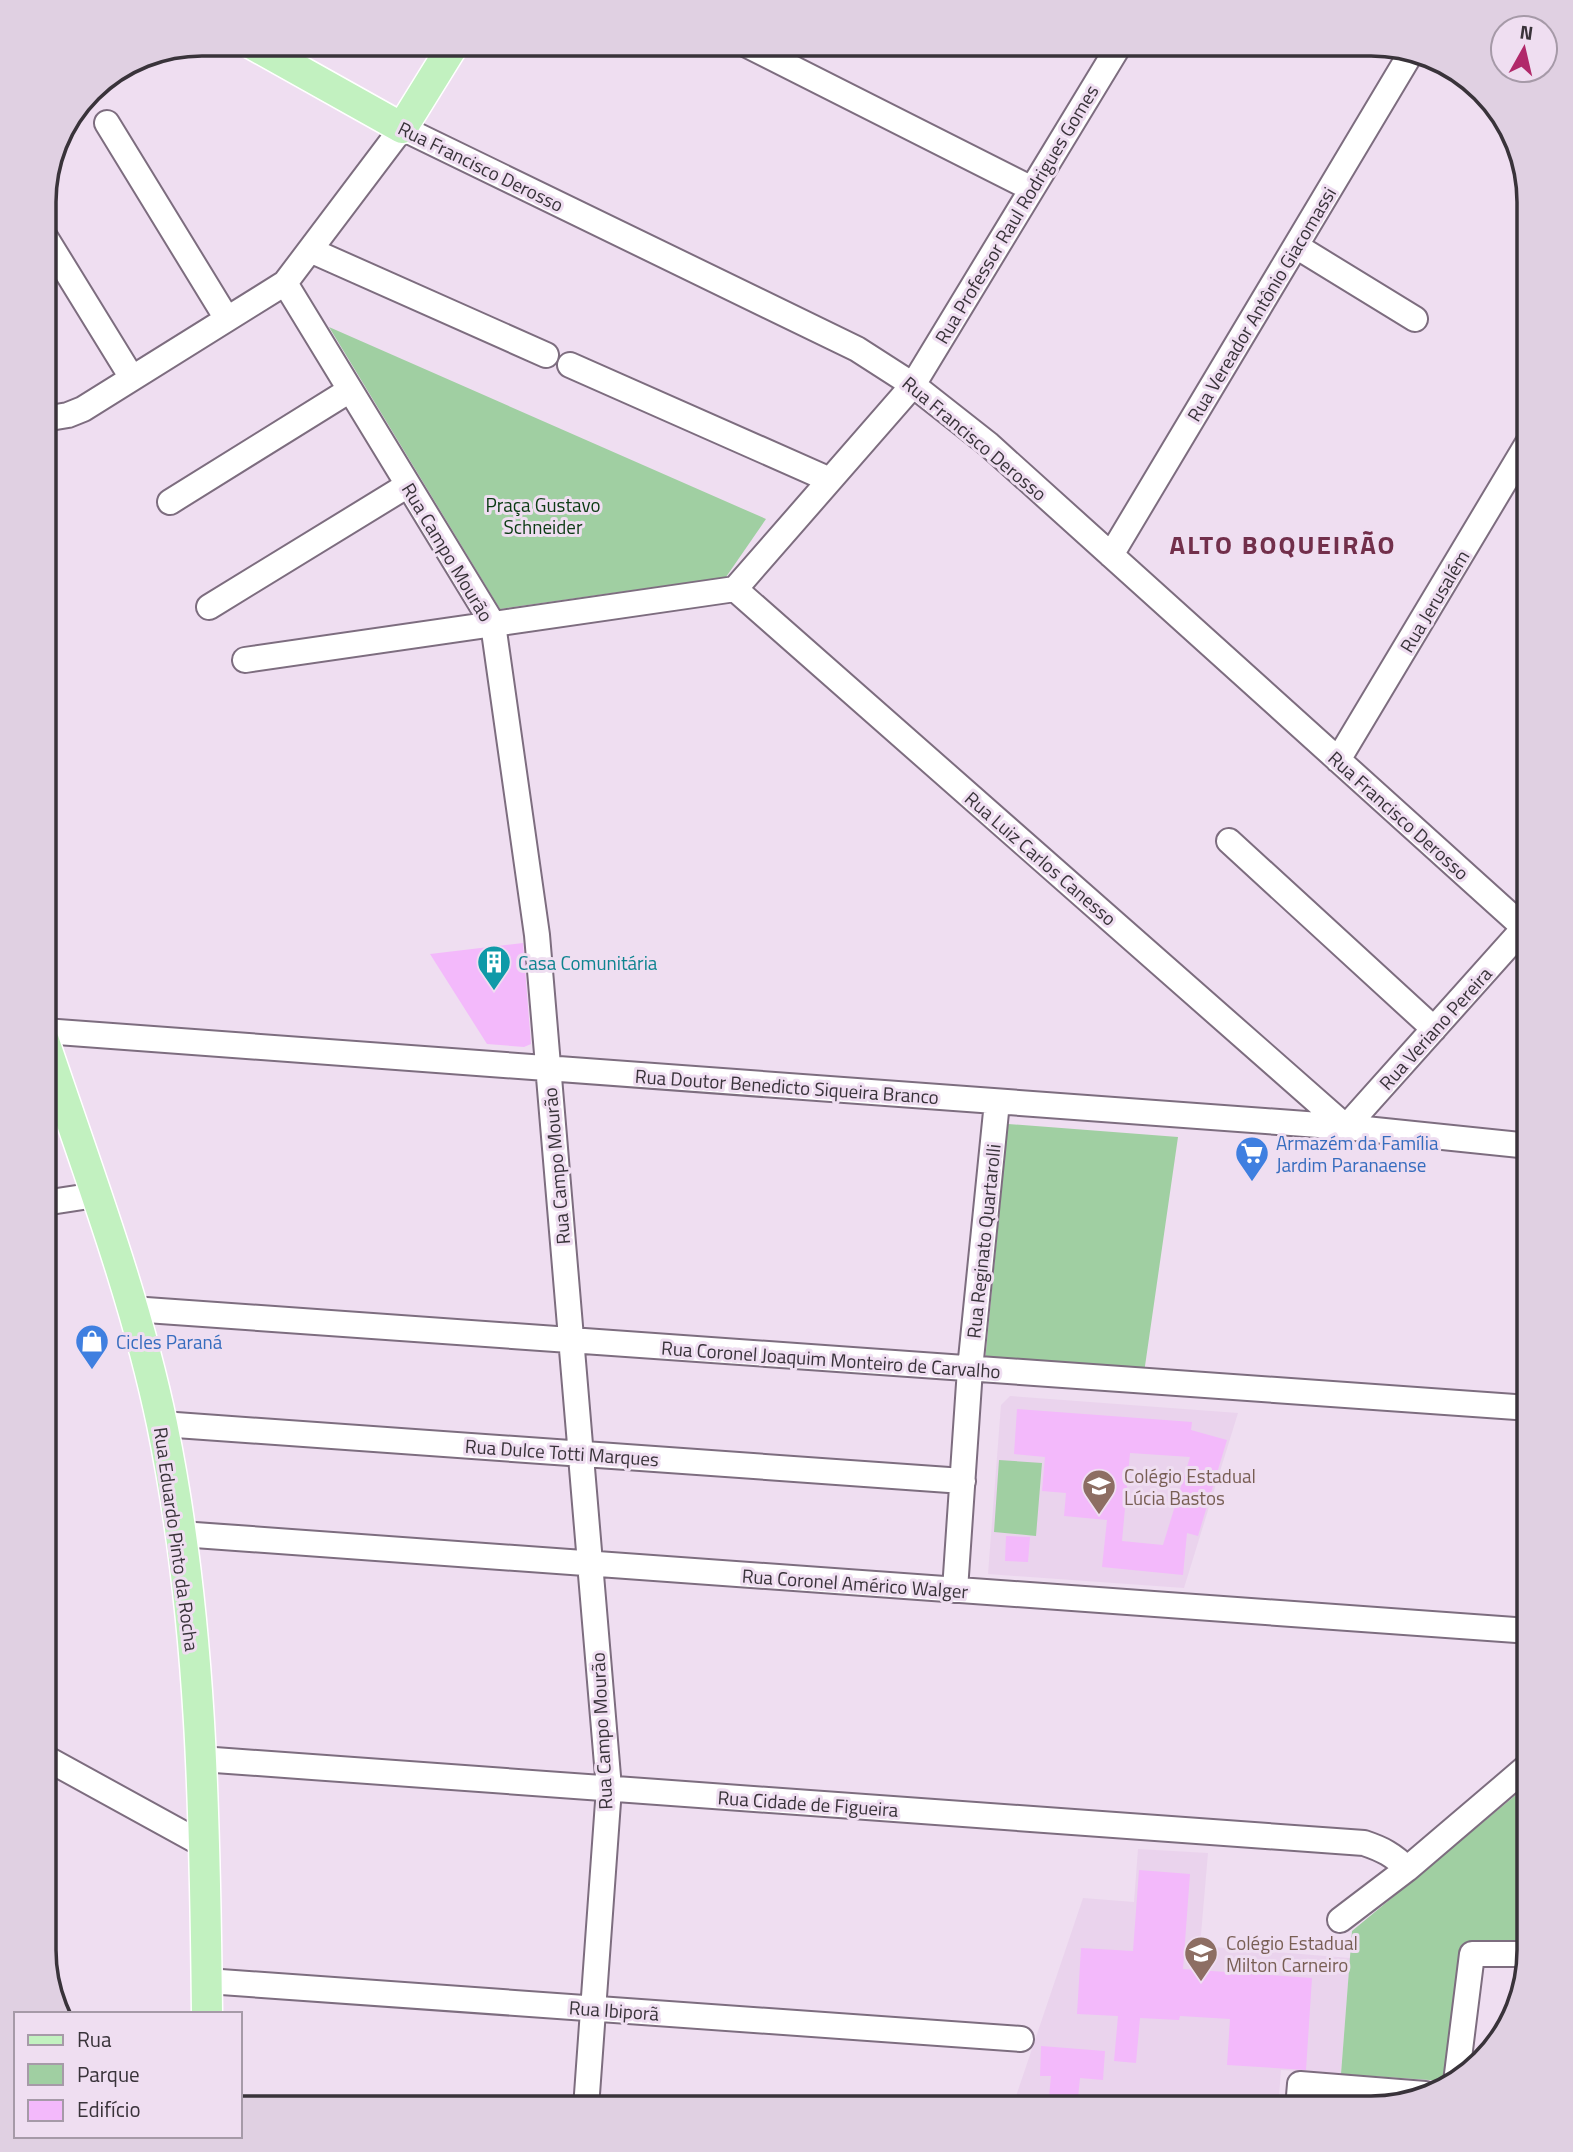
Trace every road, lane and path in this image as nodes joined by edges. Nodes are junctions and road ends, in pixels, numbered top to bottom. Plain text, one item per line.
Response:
1 (273, 56) edge
2 (447, 56) edge
3 (769, 56) edge
4 (1113, 56) edge
5 (1406, 61) edge
6 (107, 123) dead end
7 (402, 128) junction
8 (1032, 189) junction
9 (1296, 246) junction
10 (310, 250) junction
11 (56, 254) edge
12 (285, 283) junction
13 (227, 319) junction
14 (1415, 319) dead end
15 (546, 355) dead end
16 (570, 365) dead end
17 (132, 378) junction
18 (913, 385) junction
19 (350, 390) junction
20 (56, 417) edge
21 (1517, 461) edge
22 (830, 480) junction
23 (408, 485) junction
24 (170, 502) dead end
25 (1111, 555) junction
26 (735, 589) junction
27 (209, 607) dead end
28 (493, 624) junction
29 (245, 660) dead end
30 (1338, 760) junction
31 (1229, 841) dead end
32 (1517, 921) edge
33 (1517, 941) edge
34 (1434, 1029) junction
35 (56, 1032) edge
36 (548, 1068) junction
37 (56, 1077) edge
38 (997, 1102) junction
39 (1346, 1127) junction
40 (1517, 1145) edge
41 (96, 1195) junction
42 (56, 1201) edge
43 (132, 1309) junction
44 (571, 1340) junction
45 (970, 1369) junction
46 (1517, 1407) edge
47 (162, 1424) junction
48 (580, 1453) junction
49 (962, 1480) junction
50 (181, 1534) junction
51 (590, 1564) junction
52 (955, 1590) junction
53 (1517, 1630) edge
54 (201, 1759) junction
55 (56, 1764) edge
56 (1517, 1775) edge
57 (609, 1788) junction
58 (204, 1845) junction
59 (1407, 1869) junction
60 (1340, 1920) dead end
61 (1517, 1954) edge
62 (207, 1981) junction
63 (593, 2009) junction
64 (207, 2012) edge
65 (1021, 2039) dead end
66 (1458, 2067) edge
67 (1392, 2095) edge
68 (587, 2096) edge
69 (1299, 2096) edge

1 - 7 main road, Rua Francisco Derosso
2 - 7 main road
3 - 8 street
4 - 8 street, Rua Professor Raul Rodrigues Gomes
5 - 9 street, Rua Vereador Antônio Giacomassi
6 - 13 street
7 - 10 street
7 - 18 street, Rua Francisco Derosso
8 - 18 street, Rua Professor Raul Rodrigues Gomes
9 - 14 street
9 - 25 street, Rua Vereador Antônio Giacomassi
10 - 12 street
10 - 15 street
11 - 17 street
12 - 13 street
12 - 19 street, Rua Campo Mourão
13 - 17 street
16 - 22 street
17 - 20 street
18 - 22 street, Rua Professor Raul Rodrigues Gomes
18 - 25 street, Rua Francisco Derosso
19 - 23 street, Rua Campo Mourão
19 - 24 street
21 - 30 street, Rua Jerusalém
22 - 26 street, Rua Professor Raul Rodrigues Gomes
23 - 27 street
23 - 28 street, Rua Campo Mourão
25 - 30 street, Rua Francisco Derosso
26 - 28 street
26 - 39 street, Rua Luiz Carlos Canesso
28 - 29 street
28 - 36 street, Rua Campo Mourão
30 - 32 street, Rua Francisco Derosso
31 - 34 street
33 - 34 street, Rua Veriano Pereira
34 - 39 street, Rua Veriano Pereira
35 - 36 street, Rua Doutor Benedicto Siqueira Branco
36 - 38 street, Rua Doutor Benedicto Siqueira Branco
36 - 44 street, Rua Campo Mourão
37 - 41 main road, Rua Eduardo Pinto da Rocha
38 - 39 street, Rua Doutor Benedicto Siqueira Branco
38 - 45 street, Rua Reginato Quartarolli
39 - 40 street, Rua Doutor Benedicto Siqueira Branco
41 - 42 street
41 - 43 main road, Rua Eduardo Pinto da Rocha
43 - 44 street, Rua Coronel Joaquim Monteiro de Carvalho
43 - 47 main road, Rua Eduardo Pinto da Rocha
44 - 45 street, Rua Coronel Joaquim Monteiro de Carvalho
44 - 48 street, Rua Campo Mourão
45 - 46 street, Rua Coronel Joaquim Monteiro de Carvalho
45 - 49 street, Rua Reginato Quartarolli
47 - 48 street, Rua Dulce Totti Marques
47 - 50 main road, Rua Eduardo Pinto da Rocha
48 - 49 street, Rua Dulce Totti Marques
48 - 51 street, Rua Campo Mourão
49 - 52 street, Rua Reginato Quartarolli
50 - 51 street, Rua Coronel Américo Walger
50 - 54 main road, Rua Eduardo Pinto da Rocha
51 - 52 street, Rua Coronel Américo Walger
51 - 57 street, Rua Campo Mourão
52 - 53 street, Rua Coronel Américo Walger
54 - 57 street, Rua Cidade de Figueira
54 - 58 main road, Rua Eduardo Pinto da Rocha
55 - 58 street
56 - 59 street
57 - 59 street, Rua Cidade de Figueira
57 - 63 street, Rua Campo Mourão
58 - 62 main road, Rua Eduardo Pinto da Rocha
59 - 60 street
61 - 66 street
62 - 63 street, Rua Ibiporã
62 - 64 main road, Rua Eduardo Pinto da Rocha
63 - 65 street, Rua Ibiporã
63 - 68 street, Rua Campo Mourão
67 - 69 street

